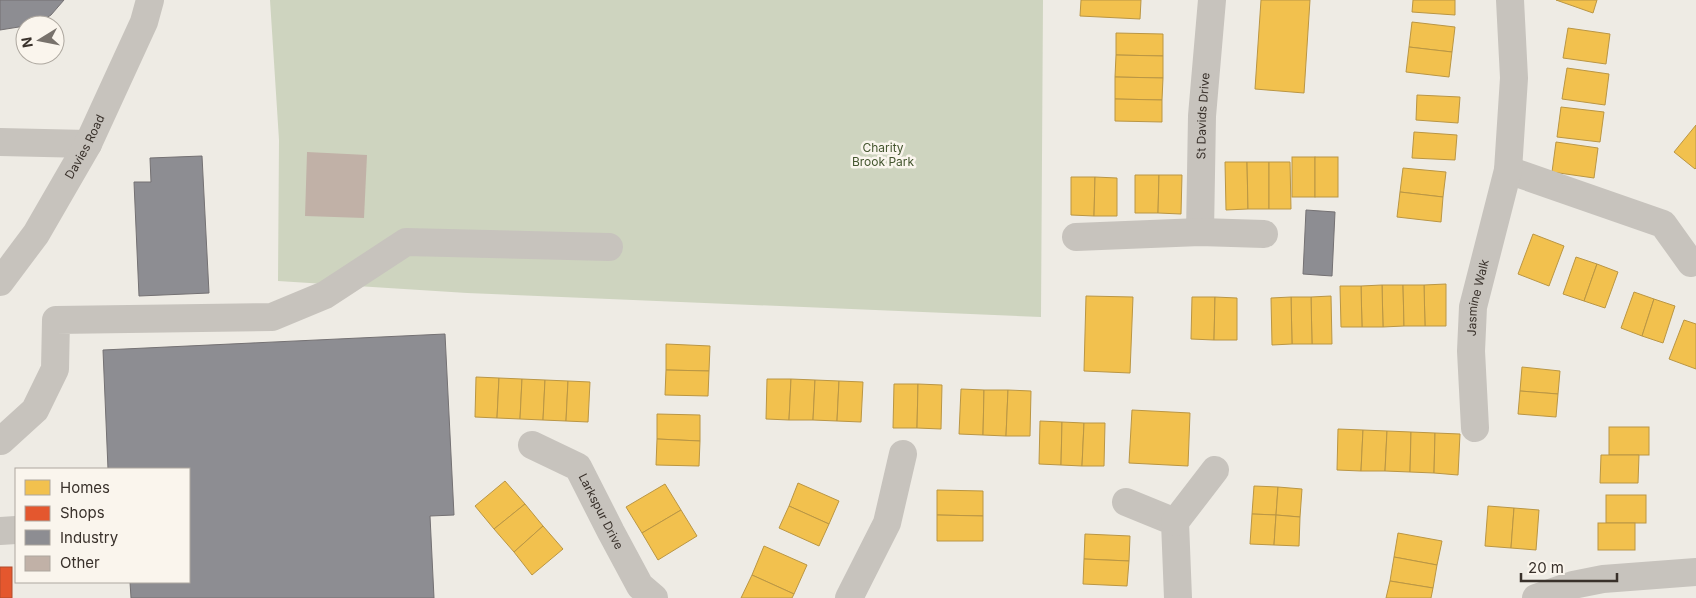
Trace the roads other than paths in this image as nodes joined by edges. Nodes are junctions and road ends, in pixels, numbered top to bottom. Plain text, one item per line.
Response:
1 (150, 0) edge
2 (1212, 0) edge
3 (1510, 0) edge
4 (0, 142) edge
5 (88, 144) junction
6 (1508, 170) junction
7 (1200, 232) junction
8 (1264, 234) dead end
9 (1076, 236) dead end
10 (609, 247) dead end
11 (1691, 263) dead end
12 (0, 282) edge
13 (1475, 428) dead end
14 (0, 443) edge
15 (532, 445) dead end
16 (903, 454) dead end
17 (1215, 470) dead end
18 (1126, 502) dead end
19 (1175, 522) junction
20 (15, 530) edge
21 (0, 531) edge
22 (1696, 572) edge
23 (654, 598) edge
24 (848, 598) edge
25 (1178, 598) edge
26 (1536, 598) edge

1 - 5 street, Davies Road
2 - 7 street, St Davids Drive
3 - 6 street, Jasmine Walk
4 - 5 street
5 - 12 street, Davies Road
6 - 11 street
6 - 13 street, Jasmine Walk
7 - 8 street
7 - 9 street
10 - 14 street
15 - 23 street, Larkspur Drive
16 - 24 street
17 - 19 street
18 - 19 street
19 - 25 street
20 - 21 street
22 - 26 street

